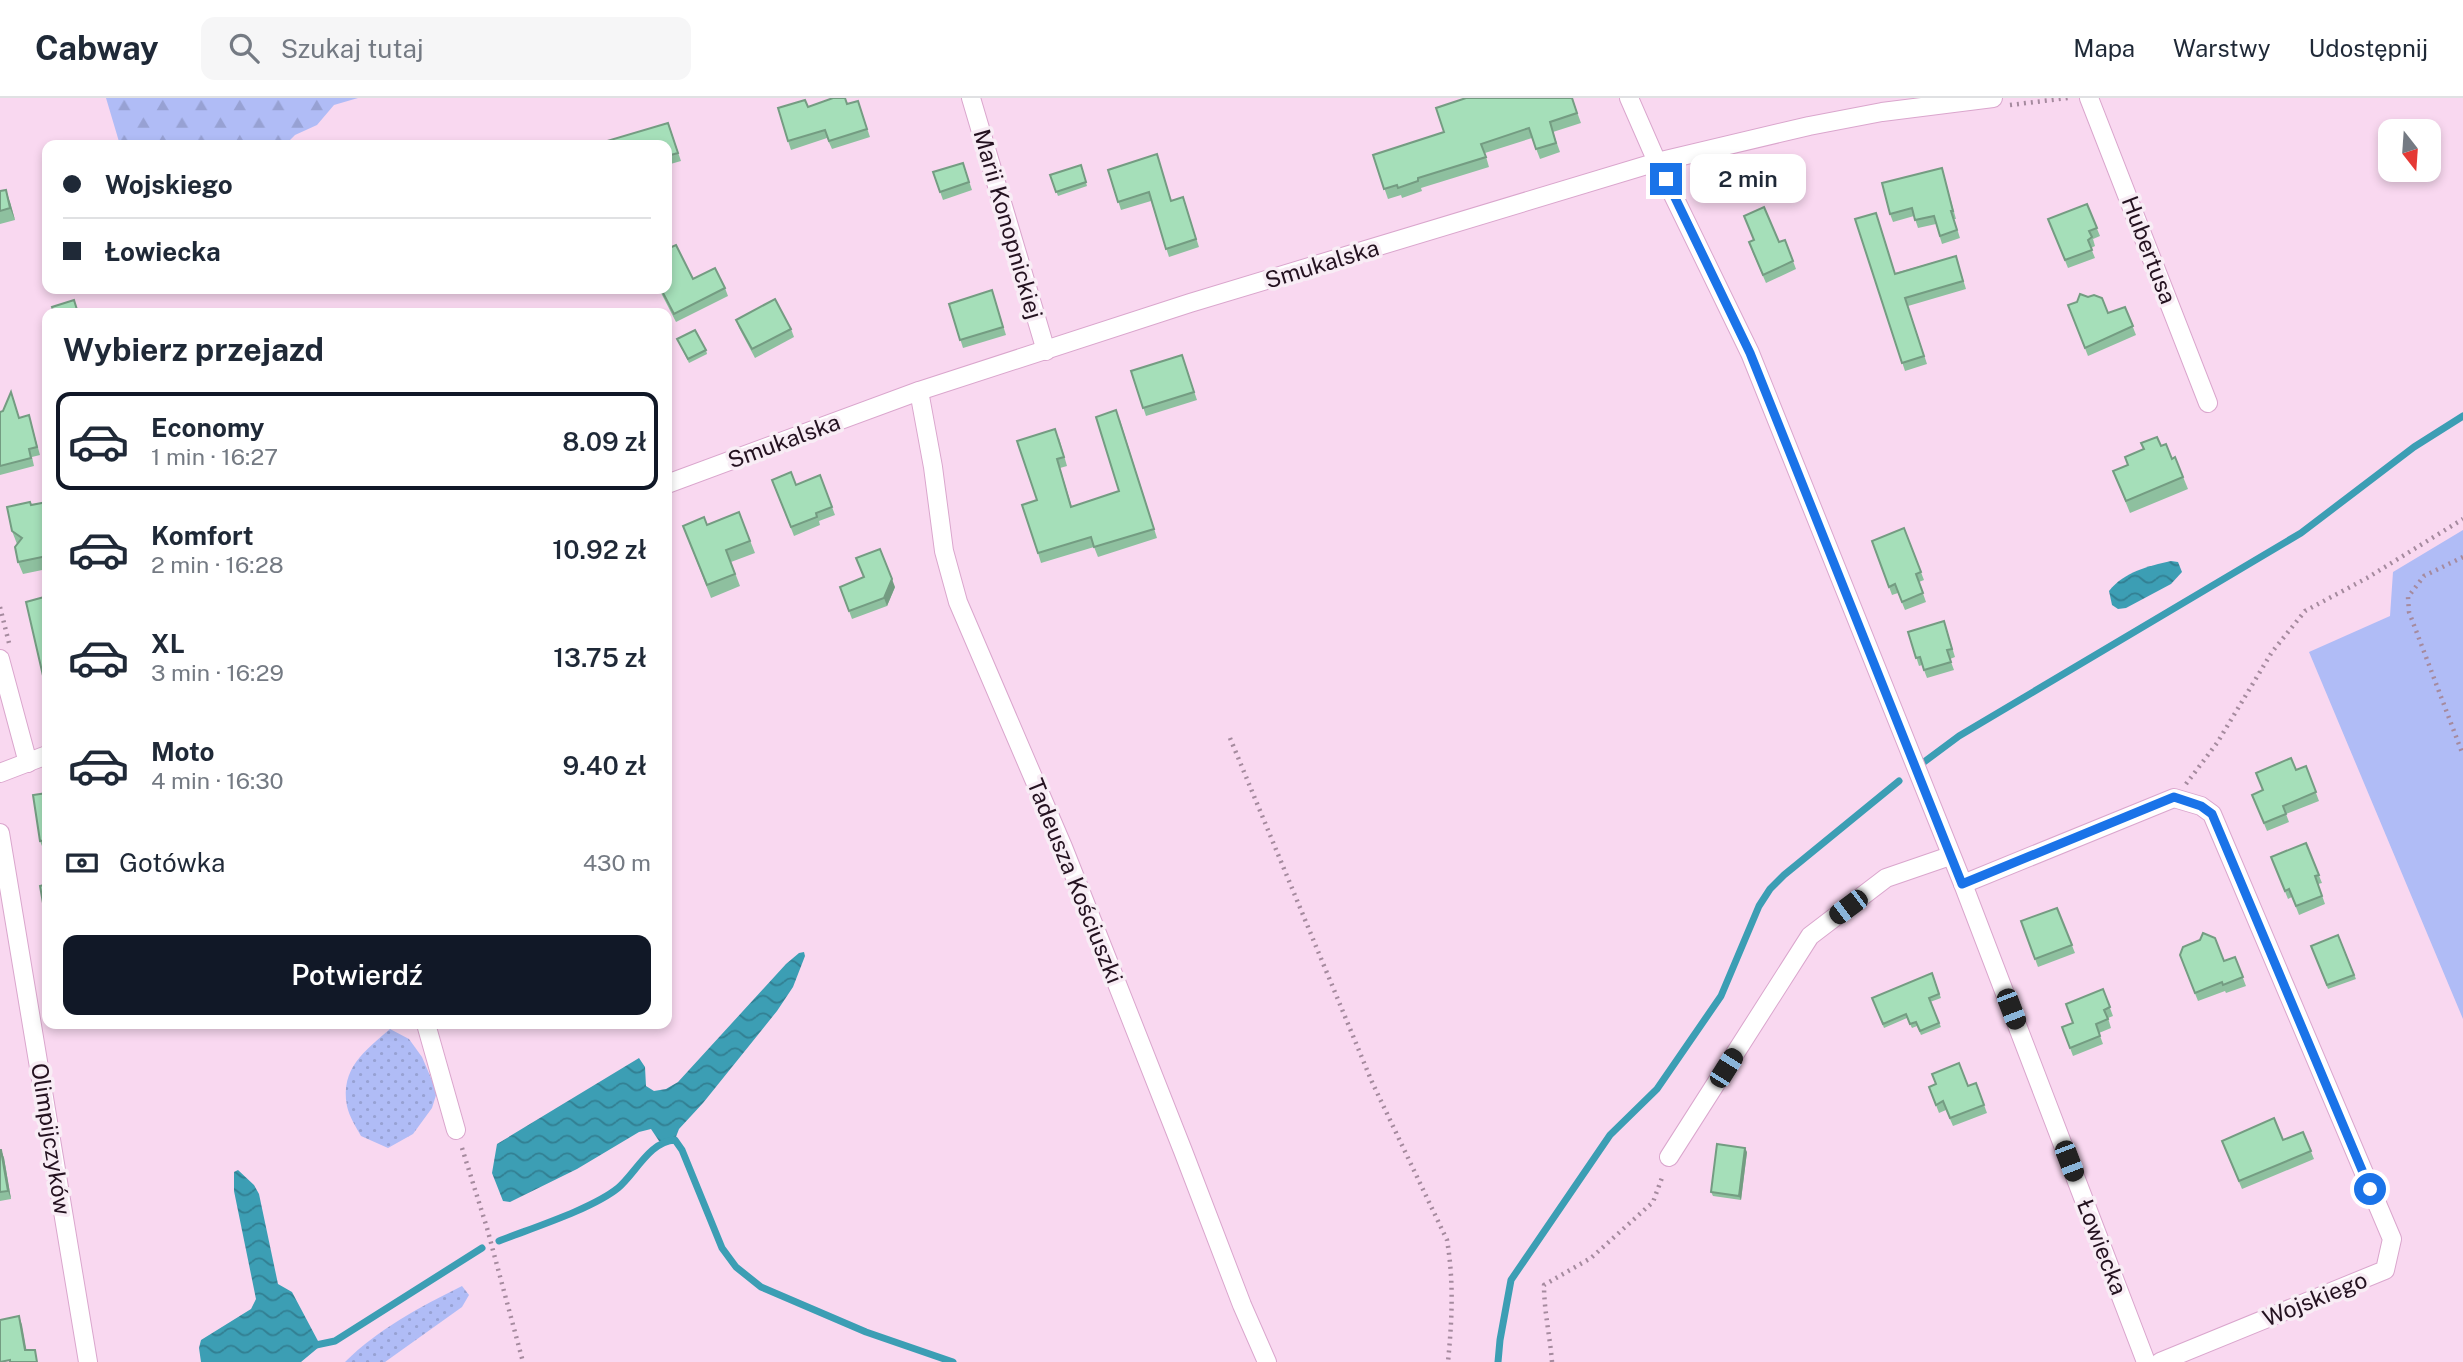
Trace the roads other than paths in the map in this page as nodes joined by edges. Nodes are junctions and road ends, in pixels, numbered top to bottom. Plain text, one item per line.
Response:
1 (971, 98) edge
2 (1629, 98) edge
3 (1997, 102) edge
4 (2092, 106) edge
5 (1657, 162) junction
6 (1045, 351) junction
7 (919, 391) junction
8 (2207, 403) dead end
9 (672, 482) edge
10 (0, 659) edge
11 (42, 756) edge
12 (28, 763) junction
13 (0, 773) edge
14 (0, 833) edge
15 (1950, 856) junction
16 (1962, 884) junction
17 (427, 1029) edge
18 (456, 1130) road end
19 (1669, 1157) road end
20 (88, 1362) edge
21 (1267, 1362) edge
22 (2146, 1362) edge
23 (2160, 1362) edge

1 - 6 street, Marii Konopnickiej
2 - 5 street, Łowiecka
3 - 5 street, Smukalska
4 - 8 street, Hubertusa
5 - 6 street, Smukalska
5 - 15 street, Łowiecka
6 - 7 street, Smukalska
7 - 9 street, Smukalska
7 - 21 street, Tadeusza Kościuszki
10 - 12 street
11 - 12 street
12 - 13 street
14 - 20 street, Olimpijczyków
15 - 16 street, Łowiecka
15 - 19 street
16 - 22 street, Łowiecka
16 - 23 street, Wojskiego
17 - 18 street

